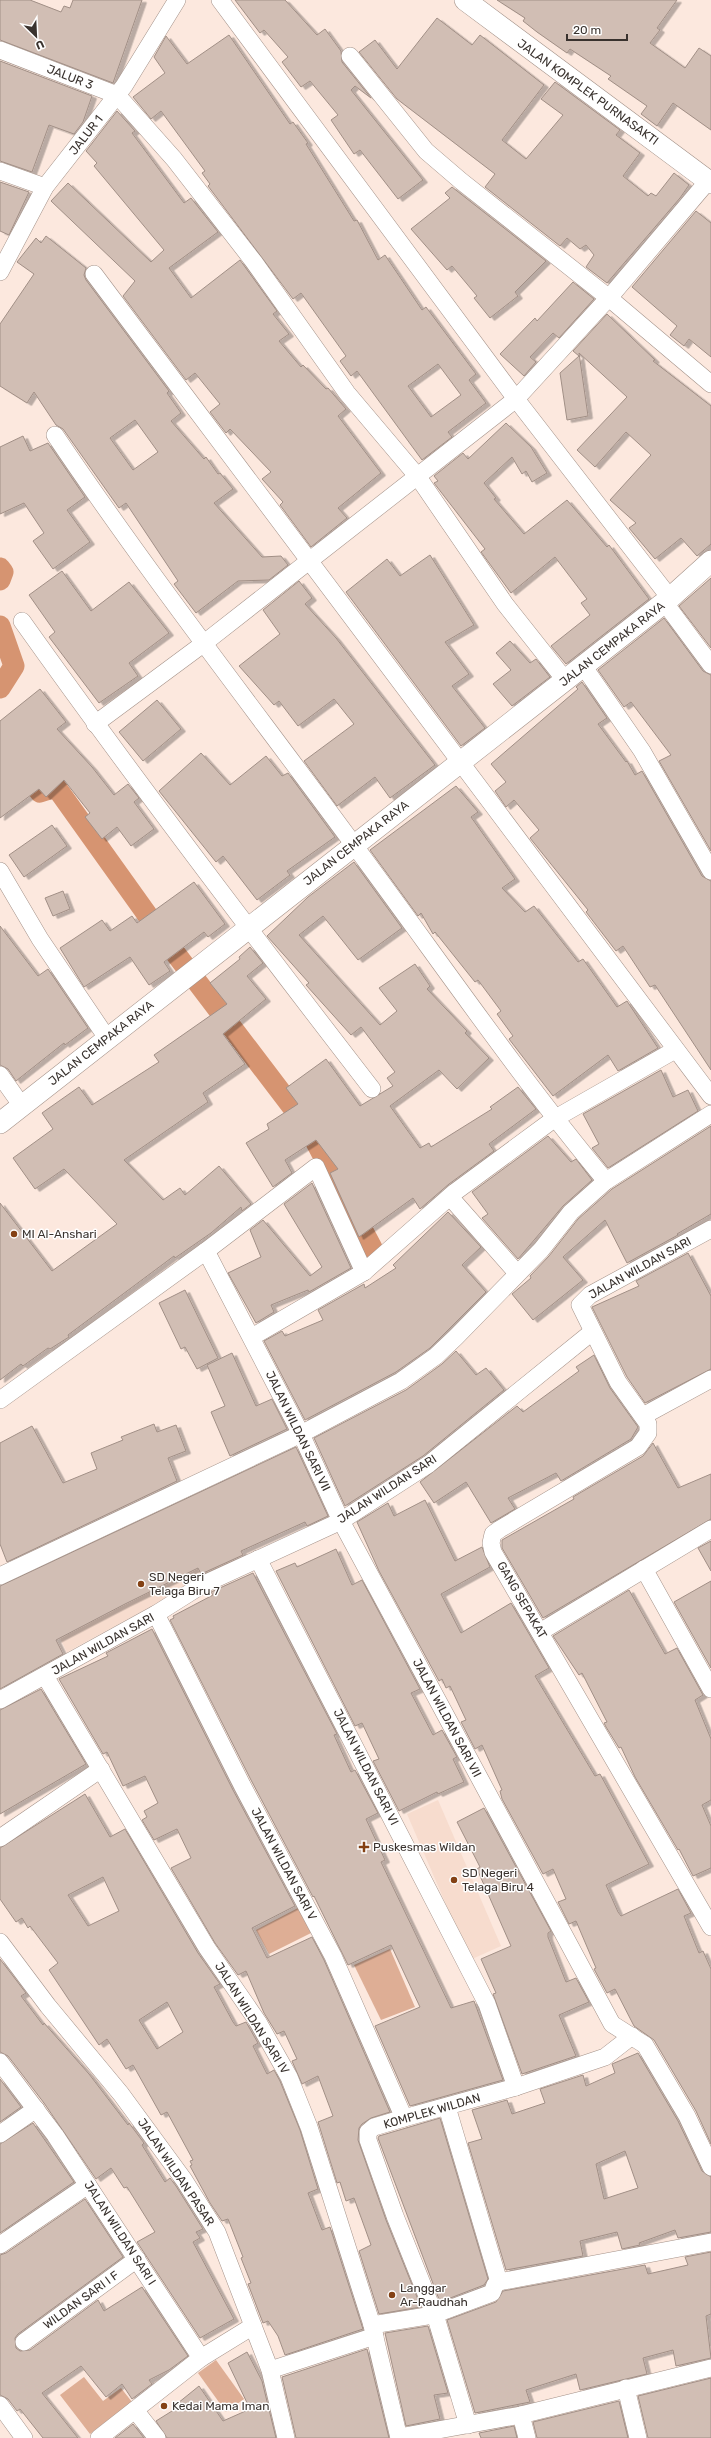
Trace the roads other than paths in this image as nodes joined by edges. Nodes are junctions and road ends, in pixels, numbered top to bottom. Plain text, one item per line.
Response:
1 (177, 0) edge
2 (220, 0) edge
3 (465, 0) edge
4 (0, 50) edge
5 (350, 56) dead end
6 (117, 95) junction
7 (0, 171) edge
8 (710, 182) edge
9 (46, 187) junction
10 (0, 272) edge
11 (94, 274) dead end
12 (609, 298) junction
13 (711, 384) edge
14 (516, 399) junction
15 (55, 435) dead end
16 (418, 477) junction
17 (711, 561) edge
18 (310, 562) junction
19 (668, 600) junction
20 (22, 621) dead end
21 (203, 644) junction
22 (711, 665) edge
23 (584, 667) junction
24 (566, 681) junction
25 (95, 724) junction
26 (462, 763) junction
27 (354, 844) junction
28 (0, 871) edge
29 (711, 871) edge
30 (248, 928) junction
31 (107, 1038) junction
32 (675, 1050) junction
33 (0, 1075) edge
34 (372, 1089) dead end
35 (711, 1096) edge
36 (22, 1106) junction
37 (711, 1114) edge
38 (554, 1119) junction
39 (0, 1123) edge
40 (606, 1181) junction
41 (450, 1197) junction
42 (711, 1229) edge
43 (206, 1251) junction
44 (364, 1272) junction
45 (517, 1273) junction
46 (592, 1332) junction
47 (252, 1337) junction
48 (711, 1378) edge
49 (0, 1400) edge
50 (643, 1416) junction
51 (301, 1434) junction
52 (341, 1521) junction
53 (711, 1529) edge
54 (258, 1559) junction
55 (644, 1569) junction
56 (0, 1576) edge
57 (156, 1614) junction
58 (540, 1632) junction
59 (45, 1676) junction
60 (711, 1689) edge
61 (0, 1700) edge
62 (101, 1769) junction
63 (0, 1838) edge
64 (711, 1927) edge
65 (0, 1942) edge
66 (632, 2036) junction
67 (0, 2062) edge
68 (516, 2087) junction
69 (447, 2107) junction
70 (36, 2109) junction
71 (404, 2118) junction
72 (0, 2134) edge
73 (711, 2168) edge
74 (88, 2185) junction
75 (711, 2242) edge
76 (0, 2246) edge
77 (137, 2259) junction
78 (499, 2282) junction
79 (433, 2316) junction
80 (253, 2326) junction
81 (374, 2331) junction
82 (24, 2342) dead end
83 (201, 2358) junction
84 (711, 2368) edge
85 (270, 2370) junction
86 (626, 2388) junction
87 (0, 2405) edge
88 (135, 2410) junction
89 (521, 2415) junction
90 (468, 2426) junction
91 (399, 2437) edge
92 (24, 2438) edge
93 (99, 2438) edge
94 (156, 2438) edge
95 (286, 2438) edge
96 (527, 2438) edge
97 (638, 2438) edge

1 - 6 street, JALUR 1
2 - 14 street
3 - 8 street, JALAN KOMPLEK PURNASAKTI
4 - 6 street, JALUR 3
5 - 12 street
6 - 9 street, JALUR 1
6 - 16 street
7 - 9 street
8 - 12 street
9 - 10 street, JALUR 1
11 - 18 street
12 - 13 street
12 - 14 street
14 - 16 street
14 - 19 street
15 - 21 street
16 - 18 street
16 - 24 street
17 - 19 street, JALAN CEMPAKA RAYA
18 - 21 street
18 - 26 street
19 - 22 street
19 - 23 street, JALAN CEMPAKA RAYA
20 - 25 street
21 - 25 street
21 - 27 street
23 - 24 street, JALAN CEMPAKA RAYA
23 - 29 street
24 - 26 street, JALAN CEMPAKA RAYA
25 - 30 street
26 - 27 street, JALAN CEMPAKA RAYA
26 - 32 street
27 - 30 street, JALAN CEMPAKA RAYA
27 - 38 street
28 - 31 street
30 - 31 street, JALAN CEMPAKA RAYA
30 - 34 street
31 - 36 street, JALAN CEMPAKA RAYA
32 - 35 street
32 - 38 street
33 - 36 street
36 - 39 street, JALAN CEMPAKA RAYA
37 - 40 street
38 - 40 street
38 - 41 street
40 - 45 street
41 - 44 street
41 - 45 street
42 - 46 street, JALAN WILDAN SARI
43 - 44 street
43 - 47 street, JALAN WILDAN SARI VII
43 - 49 street
44 - 47 street
45 - 51 street
46 - 50 street, GANG SEPAKAT
46 - 52 street, JALAN WILDAN SARI
47 - 51 street, JALAN WILDAN SARI VII
48 - 50 street
50 - 58 street, GANG SEPAKAT
51 - 52 street, JALAN WILDAN SARI VII
51 - 56 street
52 - 54 street, JALAN WILDAN SARI
52 - 66 street, JALAN WILDAN SARI VII
53 - 55 street
54 - 57 street, JALAN WILDAN SARI
54 - 68 street, JALAN WILDAN SARI VI
55 - 58 street
55 - 60 street
57 - 59 street, JALAN WILDAN SARI
57 - 71 street, JALAN WILDAN SARI V
58 - 64 street, GANG SEPAKAT
59 - 61 street, JALAN WILDAN SARI
59 - 62 street, JALAN WILDAN SARI IV
62 - 63 street
62 - 81 street, JALAN WILDAN SARI IV
65 - 80 street, JALAN WILDAN PASAR
66 - 68 street, KOMPLEK WILDAN
66 - 73 street, JALAN WILDAN SARI VII
67 - 70 street, JALAN WILDAN SARI I
68 - 69 street, KOMPLEK WILDAN
69 - 71 street, KOMPLEK WILDAN
69 - 78 street
70 - 72 street
70 - 74 street, JALAN WILDAN SARI I
71 - 79 street, KOMPLEK WILDAN
74 - 76 street
74 - 77 street, JALAN WILDAN SARI I
75 - 78 street
77 - 82 street, WILDAN SARI I F
77 - 83 street, JALAN WILDAN SARI I
78 - 79 street
79 - 81 street
79 - 90 street, KOMPLEK WILDAN
80 - 83 street
80 - 85 street, JALAN WILDAN PASAR
81 - 85 street
81 - 91 street, JALAN WILDAN SARI IV
83 - 88 street
84 - 86 street
85 - 95 street, JALAN WILDAN PASAR
86 - 89 street
86 - 97 street
87 - 92 street
88 - 93 street
88 - 94 street
89 - 90 street
89 - 96 street
90 - 91 street

